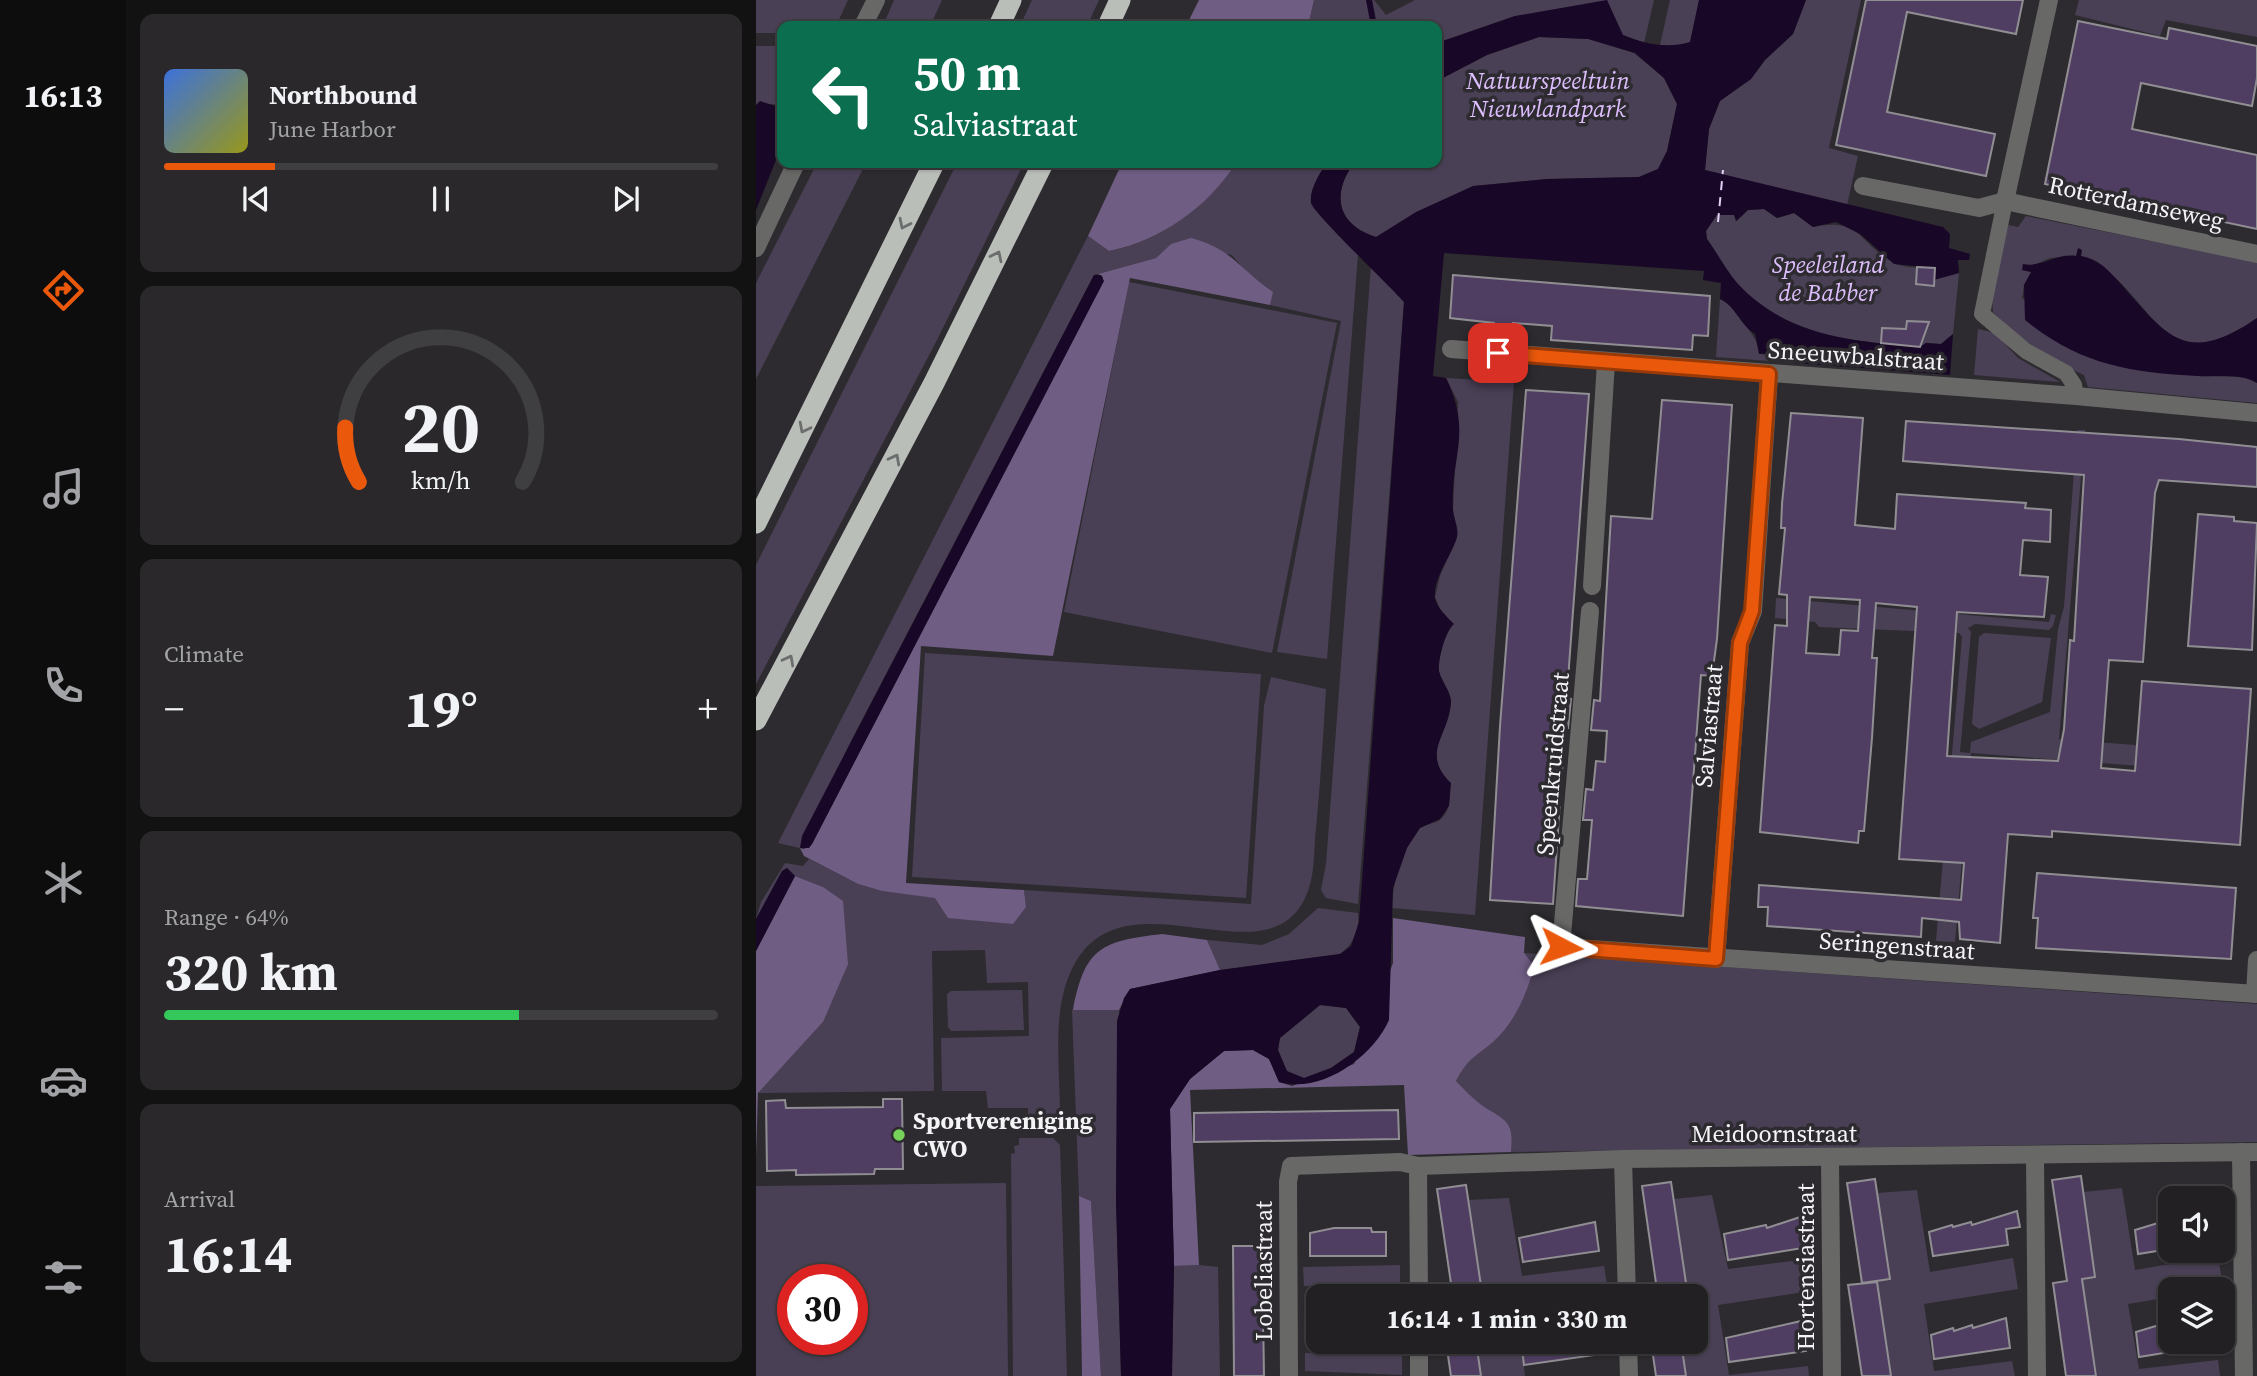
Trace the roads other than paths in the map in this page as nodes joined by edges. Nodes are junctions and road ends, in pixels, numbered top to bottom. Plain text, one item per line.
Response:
1 (876, 0) edge
2 (1011, 0) edge
3 (1120, 0) edge
4 (2049, 0) edge
5 (866, 21) edge
6 (1001, 21) edge
7 (1110, 21) edge
8 (794, 168) edge
9 (932, 168) edge
10 (1041, 168) edge
11 (1863, 186) dead end
12 (2005, 201) junction
13 (756, 248) edge
14 (2257, 254) edge
15 (1451, 349) dead end
16 (1606, 362) junction
17 (1769, 374) junction
18 (2076, 396) junction
19 (2257, 413) edge
20 (756, 523) edge
21 (1592, 586) dead end
22 (1590, 611) dead end
23 (756, 720) edge
24 (1564, 920) joint
25 (1716, 959) junction
26 (2257, 960) edge
27 (2256, 994) edge
28 (2249, 1152) edge
29 (2035, 1157) junction
30 (1830, 1158) junction
31 (1623, 1159) junction
32 (1291, 1166) joint
33 (1418, 1166) junction
34 (1419, 1284) edge
35 (1627, 1284) edge
36 (1419, 1354) edge
37 (1628, 1354) edge
38 (1289, 1376) edge
39 (1419, 1376) edge
40 (1629, 1376) edge
41 (1832, 1376) edge
42 (2037, 1376) edge
43 (2244, 1376) edge

1 - 5 street
2 - 6 highway
3 - 7 highway
4 - 12 street
8 - 13 street
9 -> 20 highway
23 -> 10 highway
11 - 12 street
12 - 14 street, Rotterdamseweg
12 - 18 street
15 - 16 street, Sneeuwbalstraat
16 - 17 street, Sneeuwbalstraat
16 - 21 street
17 - 18 street, Sneeuwbalstraat
17 - 25 street, Salviastraat
18 - 19 street, Sneeuwbalstraat
22 - 24 street, Speenkruidstraat
24 - 25 street, Seringenstraat
25 - 27 street, Seringenstraat
26 - 27 street
28 - 29 street, Meidoornstraat
28 - 43 street
29 - 30 street, Meidoornstraat
29 - 42 street
30 - 31 street, Meidoornstraat
30 - 41 street, Hortensiastraat
31 - 33 street, Meidoornstraat
31 - 35 street
32 - 33 street, Meidoornstraat
32 - 38 street, Lobeliastraat
33 - 34 street
36 - 39 street
37 - 40 street

